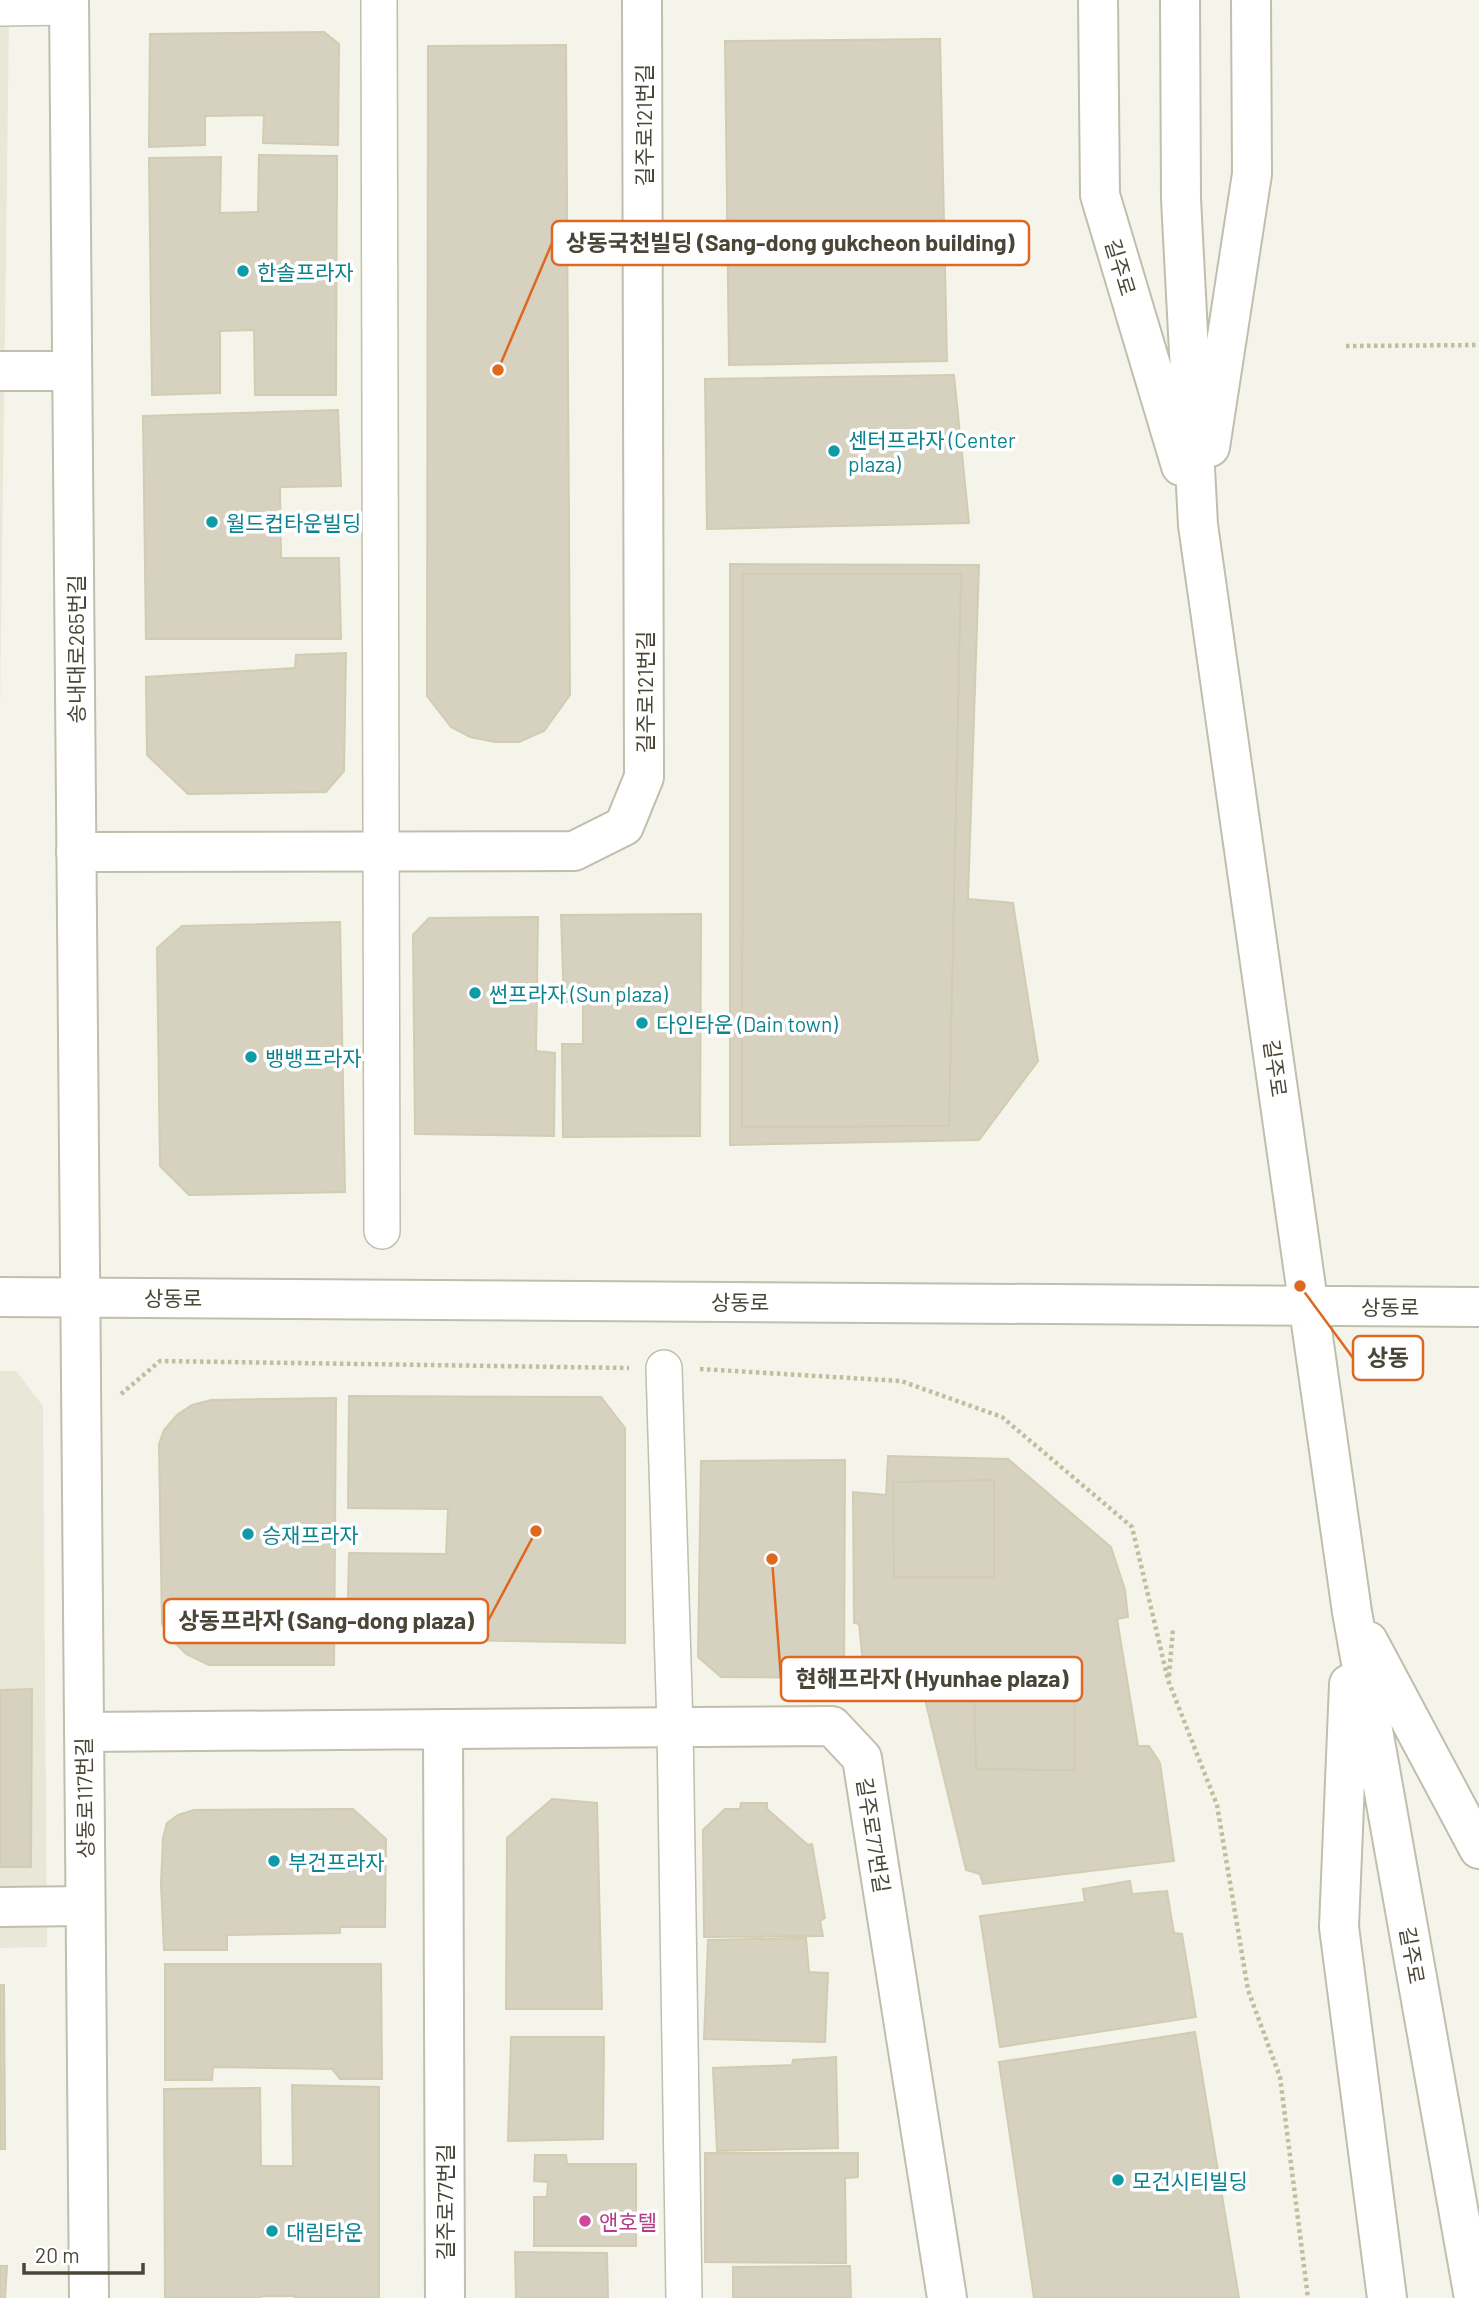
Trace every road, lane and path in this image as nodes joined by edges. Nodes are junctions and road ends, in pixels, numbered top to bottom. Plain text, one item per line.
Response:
1 (379, 0) edge
2 (642, 0) edge
3 (1098, 0) edge
4 (1180, 0) edge
5 (1251, 0) edge
6 (69, 4) edge
7 (0, 8) edge
8 (1479, 345) edge
9 (1346, 346) dead end
10 (0, 371) edge
11 (72, 371) junction
12 (1198, 525) junction
13 (381, 850) junction
14 (76, 852) junction
15 (382, 1231) dead end
16 (0, 1297) edge
17 (80, 1297) junction
18 (1309, 1306) junction
19 (1479, 1307) edge
20 (664, 1368) junction
21 (116, 1399) dead end
22 (1352, 1612) junction
23 (1173, 1628) dead end
24 (1168, 1680) junction
25 (675, 1727) junction
26 (443, 1729) junction
27 (84, 1732) junction
28 (1479, 1849) edge
29 (85, 1906) junction
30 (0, 1907) edge
31 (89, 2298) edge
32 (445, 2298) edge
33 (684, 2298) edge
34 (947, 2298) edge
35 (1308, 2298) edge
36 (1387, 2298) edge
37 (1474, 2298) edge

1 - 13 street
2 - 13 street, 길주로121번길
3 - 12 street, 길주로
4 - 12 street, 길주로
5 - 12 street, 길주로
6 - 7 street
6 - 11 street, 송내대로265번길
8 - 9 path
10 - 11 street
11 - 14 street, 송내대로265번길
12 - 18 street, 길주로
13 - 14 street, 길주로121번길
13 - 15 street
14 - 17 street, 송내대로265번길
16 - 17 street, 상동로
17 - 18 street, 상동로
17 - 27 street, 상동로117번길
18 - 19 street, 상동로
18 - 22 street, 길주로
20 - 21 path
20 - 24 path
20 - 25 street
22 - 28 street, 길주로
22 - 36 street, 길주로
22 - 37 street, 길주로
23 - 24 path
24 - 35 path
25 - 26 street, 길주로77번길
25 - 33 street
25 - 34 street, 길주로77번길
26 - 27 street, 길주로77번길
26 - 32 street, 길주로77번길
27 - 29 street, 상동로117번길
29 - 30 street
29 - 31 street, 상동로117번길

